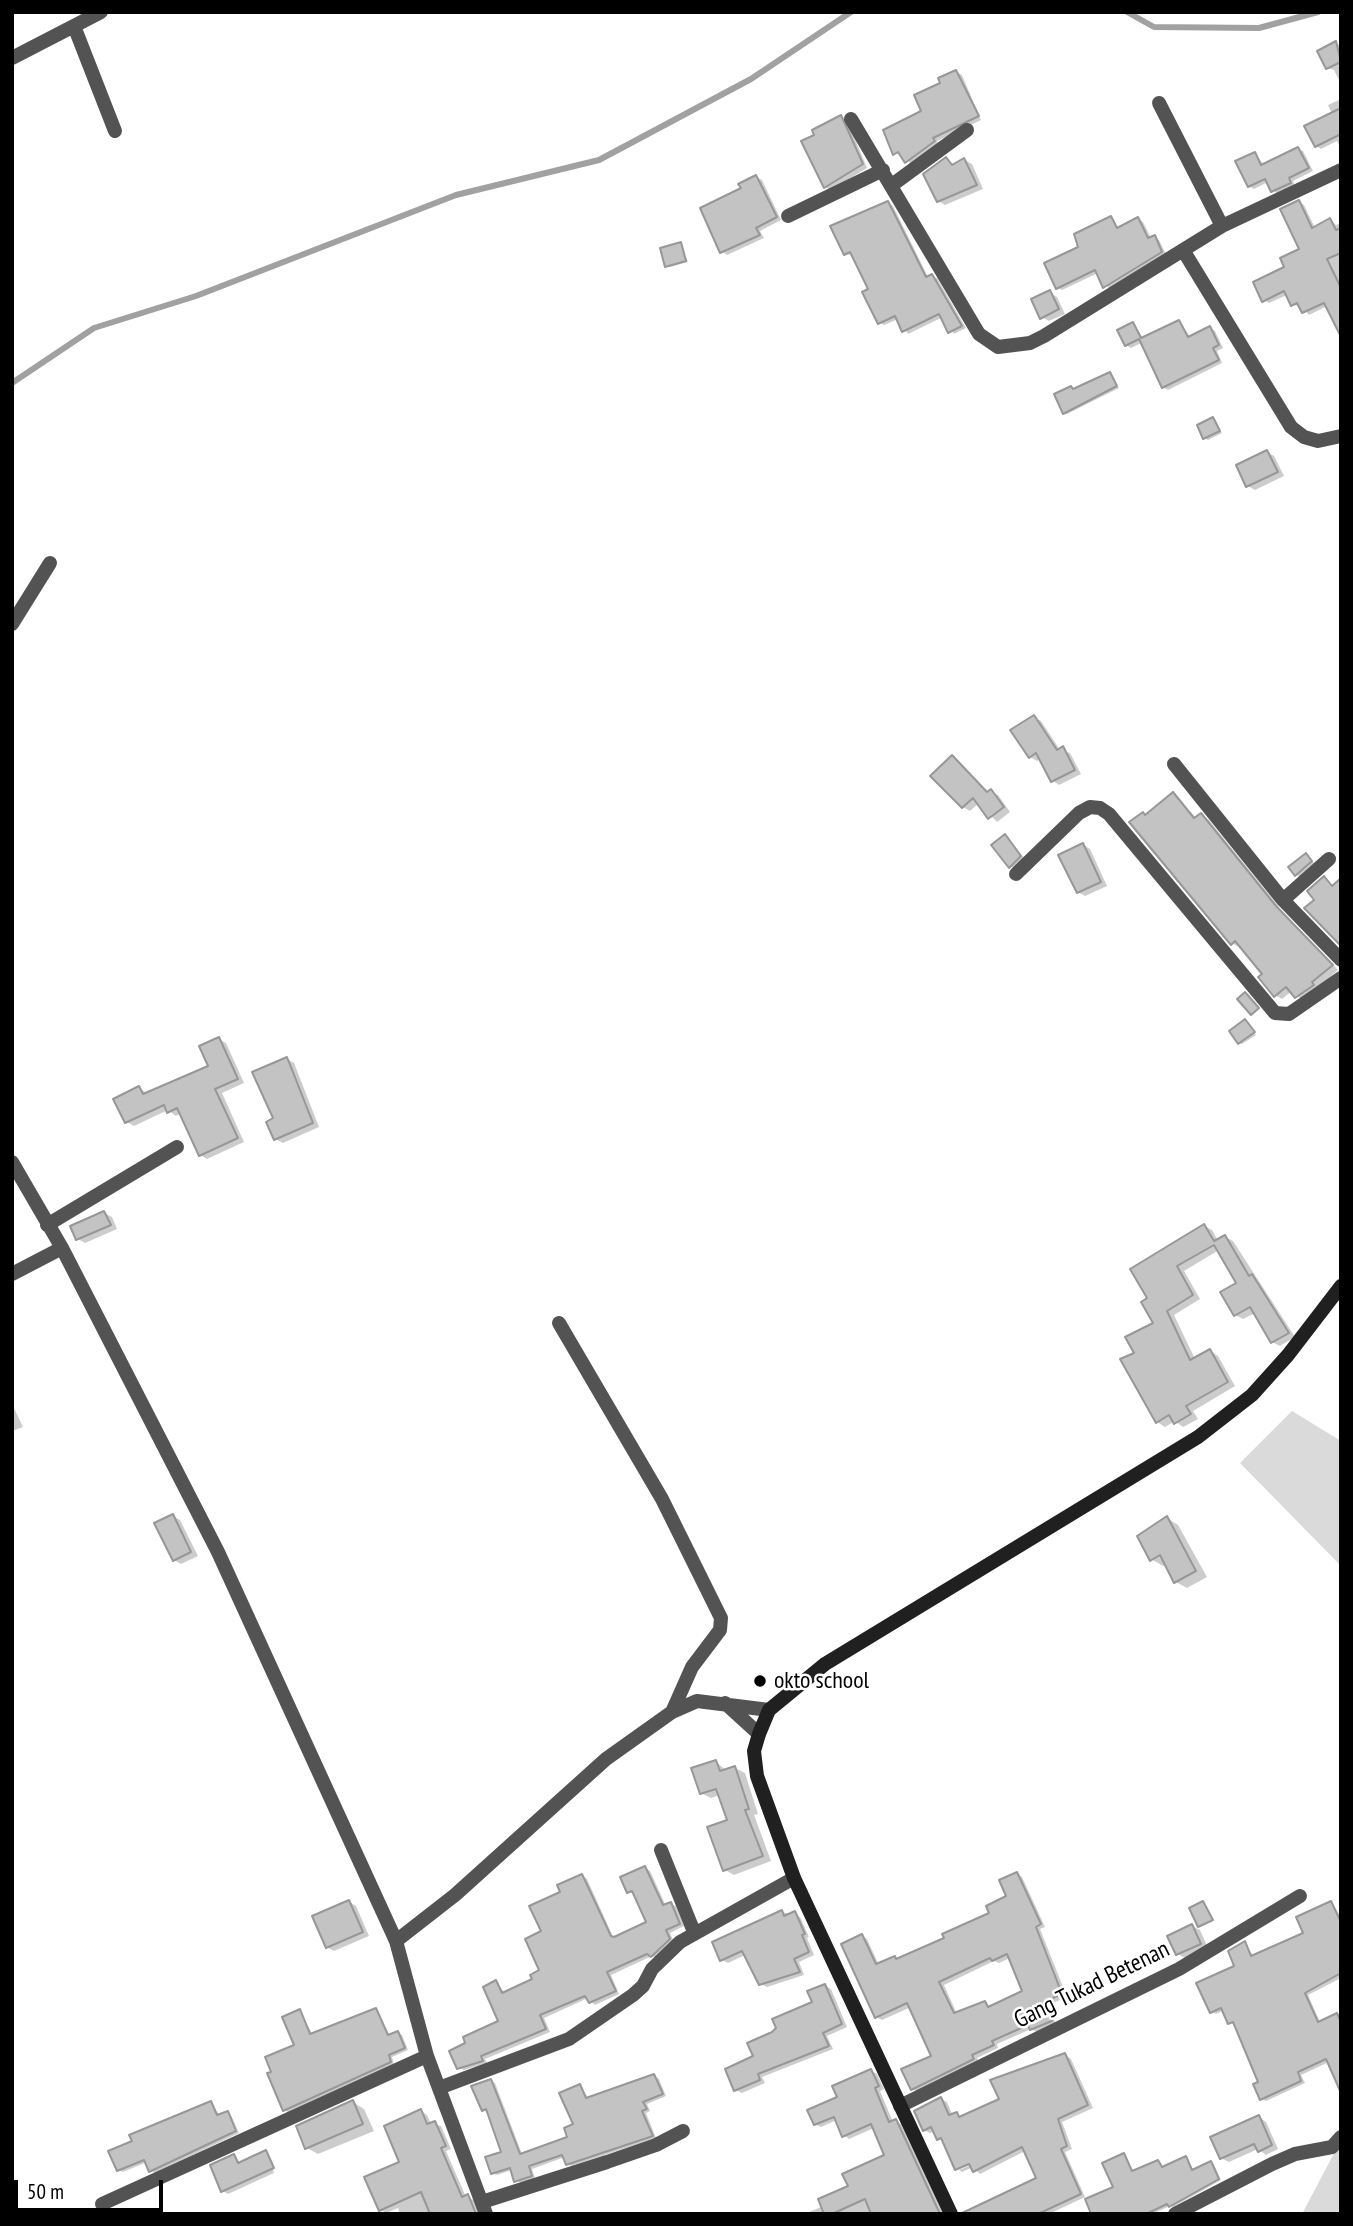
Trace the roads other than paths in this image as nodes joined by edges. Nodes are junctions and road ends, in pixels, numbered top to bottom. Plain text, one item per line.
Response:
1 (101, 12) edge
2 (78, 20) edge
3 (12, 58) edge
4 (1159, 103) dead end
5 (851, 119) dead end
6 (967, 130) dead end
7 (116, 131) dead end
8 (883, 170) junction
9 (1341, 170) edge
10 (892, 185) junction
11 (788, 216) dead end
12 (1222, 226) junction
13 (1183, 250) junction
14 (1341, 436) edge
15 (50, 564) dead end
16 (12, 624) edge
17 (1174, 764) dead end
18 (1329, 859) dead end
19 (1016, 874) dead end
20 (1283, 900) junction
21 (1341, 960) edge
22 (1341, 978) edge
23 (177, 1147) dead end
24 (12, 1163) edge
25 (47, 1225) junction
26 (62, 1248) junction
27 (12, 1273) edge
28 (1341, 1286) edge
29 (559, 1323) dead end
30 (724, 1702) junction
31 (769, 1710) junction
32 (672, 1712) junction
33 (759, 1734) junction
34 (661, 1850) dead end
35 (794, 1878) junction
36 (1300, 1895) dead end
37 (694, 1932) junction
38 (396, 1941) junction
39 (428, 2056) junction
40 (439, 2088) junction
41 (900, 2106) junction
42 (683, 2131) dead end
43 (1341, 2137) edge
44 (102, 2204) dead end
45 (484, 2208) edge
46 (951, 2214) edge
47 (1175, 2214) edge

1 - 2 street
2 - 3 street
2 - 7 street
4 - 12 street
5 - 8 street
6 - 10 street
8 - 10 street
8 - 11 street
9 - 12 street
10 - 13 street
12 - 13 street
13 - 14 street
15 - 16 street
17 - 20 street
18 - 20 street
19 - 22 street
20 - 21 street
23 - 25 street
24 - 25 street
25 - 26 street
26 - 27 street
26 - 38 street
28 - 31 main road
29 - 32 street
30 - 31 street
30 - 32 street
30 - 33 street
31 - 33 main road
32 - 38 street
33 - 35 main road
34 - 37 street
35 - 37 street
35 - 41 main road
36 - 41 street, Gang Tukad Betenan
37 - 40 street
38 - 39 street
39 - 40 street
39 - 44 street
40 - 45 street
41 - 46 main road
42 - 45 street
43 - 47 street

